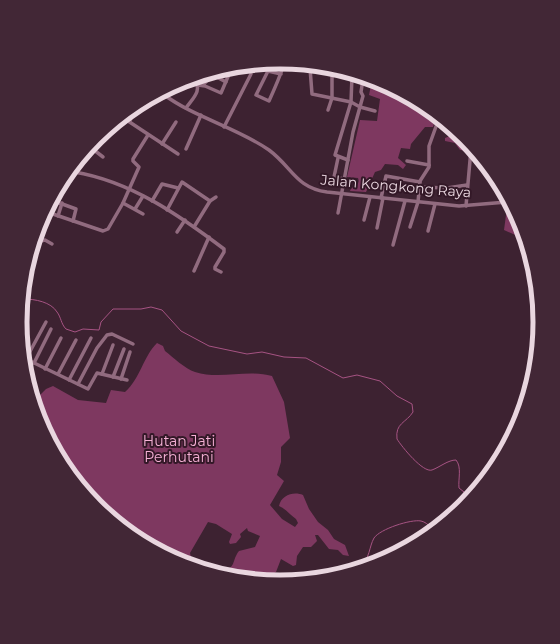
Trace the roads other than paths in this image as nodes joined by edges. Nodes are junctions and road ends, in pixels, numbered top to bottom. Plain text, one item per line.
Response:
1 (282, 69) edge
2 (310, 71) edge
3 (229, 74) edge
4 (251, 74) dead end
5 (281, 74) junction
6 (332, 75) edge
7 (216, 78) edge
8 (207, 80) edge
9 (352, 80) edge
10 (198, 82) edge
11 (226, 82) junction
12 (362, 83) edge
13 (201, 85) junction
14 (167, 96) edge
15 (332, 98) junction
16 (351, 102) junction
17 (360, 107) junction
18 (186, 108) junction
19 (328, 110) dead end
20 (375, 111) dead end
21 (201, 115) junction
22 (132, 117) edge
23 (347, 118) junction
24 (130, 121) joint
25 (357, 121) junction
26 (176, 122) dead end
27 (437, 124) edge
28 (224, 126) junction
29 (344, 129) junction
30 (353, 132) junction
31 (148, 135) junction
32 (162, 144) junction
33 (186, 149) dead end
34 (94, 150) edge
35 (178, 154) dead end
36 (470, 155) edge
37 (103, 157) dead end
38 (338, 158) junction
39 (348, 160) junction
40 (407, 161) dead end
41 (429, 165) junction
42 (76, 172) edge
43 (344, 179) junction
44 (420, 185) junction
45 (467, 185) junction
46 (178, 188) junction
47 (129, 189) junction
48 (342, 194) junction
49 (143, 196) junction
50 (216, 197) dead end
51 (370, 197) junction
52 (382, 198) junction
53 (152, 201) junction
54 (210, 201) junction
55 (405, 201) junction
56 (57, 202) edge
57 (418, 202) junction
58 (503, 202) edge
59 (123, 203) junction
60 (62, 204) junction
61 (435, 204) junction
62 (466, 206) junction
63 (135, 209) junction
64 (167, 210) junction
65 (338, 213) dead end
66 (51, 214) edge
67 (143, 214) dead end
68 (58, 216) junction
69 (185, 220) junction
70 (364, 220) dead end
71 (73, 221) junction
72 (194, 227) junction
73 (410, 227) dead end
74 (377, 228) dead end
75 (428, 231) dead end
76 (177, 232) dead end
77 (209, 237) junction
78 (40, 241) edge
79 (52, 244) dead end
80 (393, 245) dead end
81 (194, 271) dead end
82 (221, 272) dead end
83 (46, 322) dead end
84 (51, 330) dead end
85 (62, 338) dead end
86 (91, 338) dead end
87 (76, 340) dead end
88 (133, 344) dead end
89 (112, 345) dead end
90 (124, 349) dead end
91 (130, 352) dead end
92 (29, 353) edge
93 (30, 362) edge
94 (34, 363) junction
95 (45, 369) junction
96 (58, 374) junction
97 (102, 374) junction
98 (113, 377) junction
99 (121, 379) junction
100 (69, 380) junction
101 (127, 380) dead end
102 (78, 384) junction

1 - 5 street
2 - 15 street
3 - 11 street
4 - 28 street
5 - 5 street
6 - 15 street
7 - 11 street
8 - 13 street
9 - 16 street
10 - 13 street
11 - 13 street
12 - 17 street
13 - 18 street
14 - 18 street, Jalan Kongkong Raya
15 - 16 street
15 - 19 street
16 - 17 street
16 - 23 street
17 - 20 street
17 - 25 street
18 - 21 street, Jalan Kongkong Raya
21 - 28 street, Jalan Kongkong Raya
21 - 33 street
22 - 24 street
23 - 25 street
23 - 29 street
24 - 31 street
25 - 30 street
26 - 32 street
27 - 41 street
28 - 48 street, Jalan Kongkong Raya
29 - 30 street
29 - 38 street
30 - 39 street
31 - 32 street
31 - 47 street
32 - 35 street
34 - 37 street
36 - 45 street
38 - 39 street
38 - 43 street
39 - 43 street
40 - 41 street
41 - 44 street
42 - 47 street
43 - 48 street
44 - 45 street
44 - 52 street
44 - 57 street
45 - 62 street
46 - 53 street
46 - 54 street
46 - 64 street
47 - 49 street
47 - 59 street
48 - 51 street, Jalan Kongkong Raya
48 - 65 street
49 - 53 street
49 - 63 street
50 - 54 street
51 - 52 street, Jalan Kongkong Raya
51 - 70 street
52 - 55 street, Jalan Kongkong Raya
52 - 74 street
53 - 64 street
54 - 72 street
55 - 57 street, Jalan Kongkong Raya
55 - 80 street
56 - 60 street
57 - 61 street, Jalan Kongkong Raya
57 - 73 street
58 - 62 street, Jalan Kongkong Raya
59 - 63 street
59 - 71 street
60 - 68 street
60 - 71 street
61 - 62 street, Jalan Kongkong Raya
61 - 75 street
63 - 67 street
64 - 69 street
66 - 68 street
68 - 71 street
69 - 72 street
69 - 76 street
72 - 77 street
77 - 81 street
77 - 82 street
78 - 79 street
83 - 92 street
84 - 94 street
85 - 95 street
86 - 100 street
87 - 96 street
88 - 102 street
89 - 97 street
90 - 98 street
91 - 99 street
93 - 94 street
94 - 95 street
95 - 96 street
96 - 100 street
97 - 98 street
97 - 102 street
98 - 99 street
99 - 101 street
100 - 102 street

